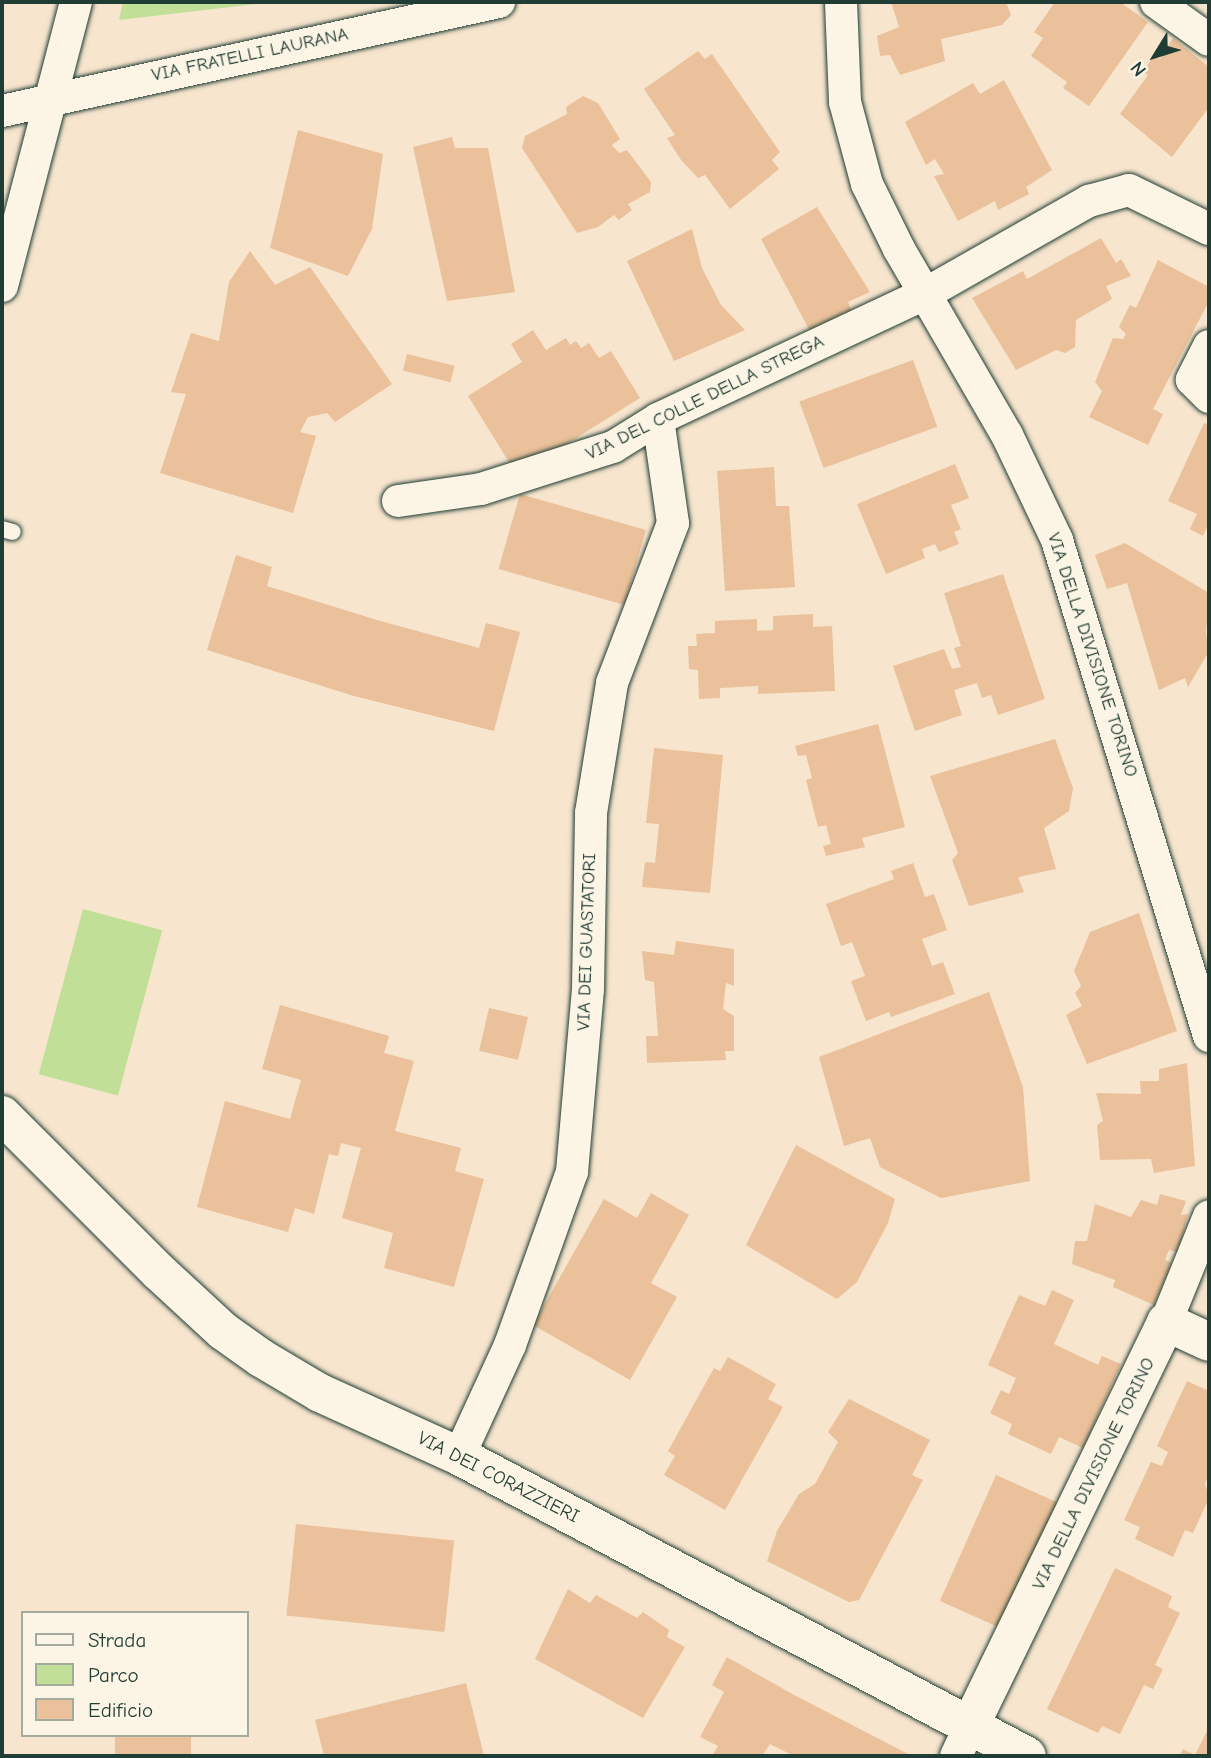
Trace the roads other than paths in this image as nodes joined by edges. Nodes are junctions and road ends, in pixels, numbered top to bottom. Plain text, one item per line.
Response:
1 (76, 2) edge
2 (499, 2) edge
3 (841, 2) edge
4 (1156, 2) edge
5 (1209, 40) edge
6 (51, 98) junction
7 (2, 111) edge
8 (1209, 229) edge
9 (2, 286) edge
10 (925, 294) junction
11 (1209, 346) edge
12 (1209, 397) edge
13 (658, 419) junction
14 (398, 501) dead end
15 (1209, 1036) edge
16 (7, 1126) edge
17 (1209, 1216) edge
18 (1166, 1322) junction
19 (1209, 1342) edge
20 (459, 1456) junction
21 (963, 1742) edge
22 (1027, 1756) edge

1 - 6 street
2 - 6 street, VIA FRATELLI LAURANA
3 - 10 street, VIA DELLA DIVISIONE TORINO
4 - 5 street
6 - 7 street, VIA FRATELLI LAURANA
6 - 9 street
8 - 10 street
10 - 13 street, VIA DEL COLLE DELLA STREGA
10 - 15 street, VIA DELLA DIVISIONE TORINO
11 - 12 street
13 - 14 street, VIA DEL COLLE DELLA STREGA
13 - 20 street, VIA DEI GUASTATORI
16 - 20 street, VIA DEI CORAZZIERI
17 - 18 street, VIA DELLA DIVISIONE TORINO
18 - 19 street
18 - 21 street, VIA DELLA DIVISIONE TORINO
20 - 21 street, VIA DEI CORAZZIERI
21 - 22 street, VIA DEI CORAZZIERI

